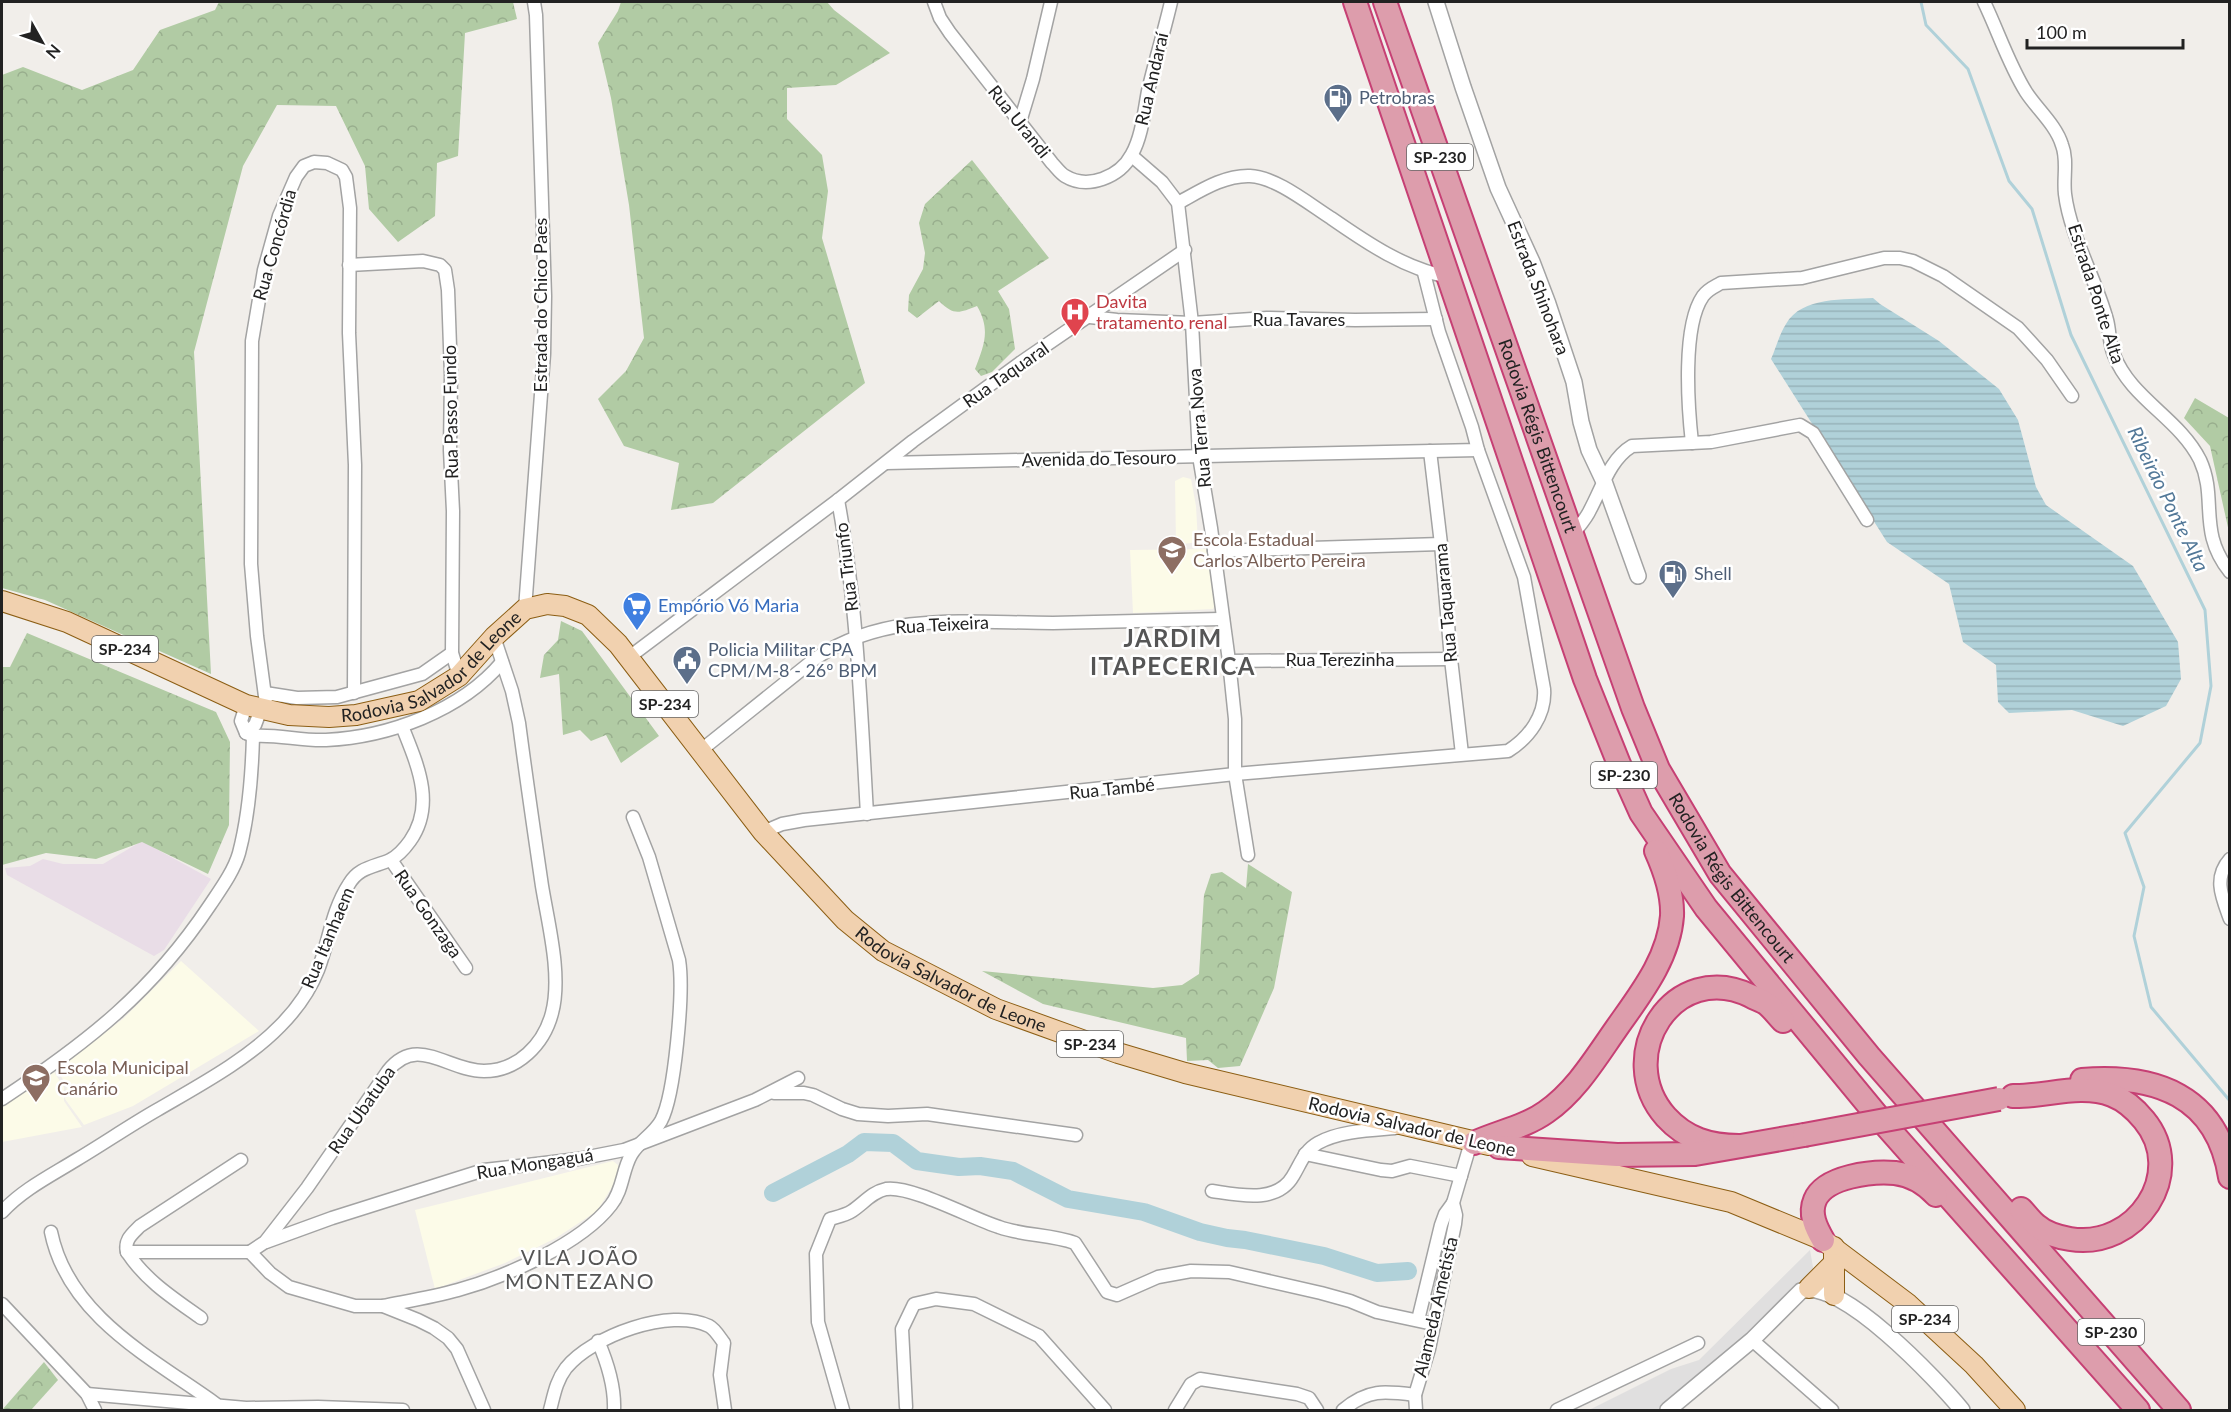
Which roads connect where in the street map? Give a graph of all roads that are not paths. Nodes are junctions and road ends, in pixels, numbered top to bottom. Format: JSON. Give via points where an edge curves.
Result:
{"nodes":[{"id":1,"x":534,"y":2,"type":"edge"},
{"id":2,"x":934,"y":2,"type":"edge"},
{"id":3,"x":1051,"y":2,"type":"edge"},
{"id":4,"x":1171,"y":2,"type":"edge"},
{"id":5,"x":1355,"y":2,"type":"edge"},
{"id":6,"x":1385,"y":2,"type":"edge"},
{"id":7,"x":1436,"y":2,"type":"edge"},
{"id":8,"x":1984,"y":2,"type":"edge"},
{"id":9,"x":1020,"y":122,"type":"junction"},
{"id":10,"x":1132,"y":156,"type":"junction"},
{"id":11,"x":1178,"y":203,"type":"junction"},
{"id":12,"x":1185,"y":250,"type":"junction"},
{"id":13,"x":350,"y":265,"type":"junction"},
{"id":14,"x":1424,"y":273,"type":"junction"},
{"id":15,"x":1449,"y":278,"type":"junction"},
{"id":16,"x":1090,"y":317,"type":"junction"},
{"id":17,"x":1436,"y":319,"type":"junction"},
{"id":18,"x":1192,"y":323,"type":"junction"},
{"id":19,"x":2072,"y":396,"type":"dead end"},
{"id":20,"x":1692,"y":443,"type":"junction"},
{"id":21,"x":1478,"y":450,"type":"junction"},
{"id":22,"x":1430,"y":451,"type":"junction"},
{"id":23,"x":1199,"y":456,"type":"junction"},
{"id":24,"x":886,"y":463,"type":"junction"},
{"id":25,"x":1605,"y":484,"type":"junction"},
{"id":26,"x":838,"y":500,"type":"junction"},
{"id":27,"x":1867,"y":520,"type":"dead end"},
{"id":28,"x":1573,"y":534,"type":"junction"},
{"id":29,"x":1441,"y":544,"type":"junction"},
{"id":30,"x":1214,"y":551,"type":"junction"},
{"id":31,"x":2229,"y":572,"type":"edge"},
{"id":32,"x":1638,"y":576,"type":"dead end"},
{"id":33,"x":2,"y":601,"type":"edge"},
{"id":34,"x":525,"y":609,"type":"junction"},
{"id":35,"x":1223,"y":619,"type":"junction"},
{"id":36,"x":494,"y":637,"type":"junction"},
{"id":37,"x":854,"y":637,"type":"junction"},
{"id":38,"x":452,"y":653,"type":"junction"},
{"id":39,"x":628,"y":658,"type":"junction"},
{"id":40,"x":1451,"y":659,"type":"junction"},
{"id":41,"x":1229,"y":661,"type":"junction"},
{"id":42,"x":502,"y":662,"type":"junction"},
{"id":43,"x":459,"y":676,"type":"junction"},
{"id":44,"x":354,"y":693,"type":"junction"},
{"id":45,"x":260,"y":704,"type":"junction"},
{"id":46,"x":402,"y":726,"type":"junction"},
{"id":47,"x":250,"y":734,"type":"junction"},
{"id":48,"x":700,"y":751,"type":"junction"},
{"id":49,"x":1462,"y":754,"type":"junction"},
{"id":50,"x":1235,"y":774,"type":"junction"},
{"id":51,"x":1641,"y":813,"type":"junction"},
{"id":52,"x":867,"y":814,"type":"junction"},
{"id":53,"x":633,"y":817,"type":"dead end"},
{"id":54,"x":763,"y":832,"type":"junction"},
{"id":55,"x":1248,"y":855,"type":"dead end"},
{"id":56,"x":2229,"y":859,"type":"edge"},
{"id":57,"x":391,"y":860,"type":"junction"},
{"id":58,"x":2229,"y":919,"type":"edge"},
{"id":59,"x":466,"y":968,"type":"dead end"},
{"id":60,"x":798,"y":1078,"type":"dead end"},
{"id":61,"x":1892,"y":1081,"type":"junction"},
{"id":62,"x":770,"y":1093,"type":"junction"},
{"id":63,"x":2006,"y":1098,"type":"junction"},
{"id":64,"x":2,"y":1099,"type":"edge"},
{"id":65,"x":1881,"y":1119,"type":"junction"},
{"id":66,"x":1411,"y":1126,"type":"junction"},
{"id":67,"x":1076,"y":1135,"type":"dead end"},
{"id":68,"x":1473,"y":1142,"type":"junction"},
{"id":69,"x":640,"y":1143,"type":"junction"},
{"id":70,"x":1739,"y":1146,"type":"junction"},
{"id":71,"x":1499,"y":1147,"type":"junction"},
{"id":72,"x":1305,"y":1154,"type":"junction"},
{"id":73,"x":241,"y":1160,"type":"dead end"},
{"id":74,"x":1461,"y":1176,"type":"junction"},
{"id":75,"x":2229,"y":1177,"type":"edge"},
{"id":76,"x":1212,"y":1191,"type":"dead end"},
{"id":77,"x":1453,"y":1203,"type":"junction"},
{"id":78,"x":2,"y":1212,"type":"edge"},
{"id":79,"x":51,"y":1232,"type":"dead end"},
{"id":80,"x":265,"y":1242,"type":"junction"},
{"id":81,"x":1830,"y":1250,"type":"junction"},
{"id":82,"x":127,"y":1252,"type":"junction"},
{"id":83,"x":250,"y":1252,"type":"junction"},
{"id":84,"x":1809,"y":1288,"type":"junction"},
{"id":85,"x":1834,"y":1295,"type":"junction"},
{"id":86,"x":2,"y":1304,"type":"edge"},
{"id":87,"x":382,"y":1306,"type":"junction"},
{"id":88,"x":201,"y":1318,"type":"dead end"},
{"id":89,"x":1418,"y":1320,"type":"junction"},
{"id":90,"x":1432,"y":1324,"type":"junction"},
{"id":91,"x":2071,"y":1334,"type":"junction"},
{"id":92,"x":1752,"y":1340,"type":"junction"},
{"id":93,"x":598,"y":1341,"type":"junction"},
{"id":94,"x":1698,"y":1343,"type":"dead end"},
{"id":95,"x":87,"y":1394,"type":"junction"},
{"id":96,"x":1415,"y":1395,"type":"junction"},
{"id":97,"x":217,"y":1405,"type":"junction"},
{"id":98,"x":906,"y":1407,"type":"dead end"},
{"id":99,"x":1678,"y":1408,"type":"edge"},
{"id":100,"x":95,"y":1410,"type":"edge"},
{"id":101,"x":404,"y":1410,"type":"edge"},
{"id":102,"x":484,"y":1410,"type":"edge"},
{"id":103,"x":550,"y":1410,"type":"edge"},
{"id":104,"x":614,"y":1410,"type":"edge"},
{"id":105,"x":725,"y":1410,"type":"edge"},
{"id":106,"x":843,"y":1410,"type":"edge"},
{"id":107,"x":1105,"y":1410,"type":"edge"},
{"id":108,"x":1175,"y":1410,"type":"edge"},
{"id":109,"x":1317,"y":1410,"type":"edge"},
{"id":110,"x":1343,"y":1410,"type":"edge"},
{"id":111,"x":1416,"y":1410,"type":"edge"},
{"id":112,"x":1557,"y":1410,"type":"edge"},
{"id":113,"x":1832,"y":1410,"type":"edge"},
{"id":114,"x":1962,"y":1410,"type":"edge"},
{"id":115,"x":2015,"y":1410,"type":"edge"},
{"id":116,"x":2138,"y":1410,"type":"edge"},
{"id":117,"x":2179,"y":1410,"type":"edge"}],
"edges":[{"from":1,"to":34,"type":"street","name":"Estrada do Chico Paes","via":[[545,296]]},
{"from":2,"to":9,"type":"street","name":"Rua Urandi","via":[[950,33]]},
{"from":3,"to":9,"type":"street"},
{"from":4,"to":10,"type":"street","name":"Rua Andaraí"},
{"from":5,"to":15,"type":"highway","name":"Rodovia Régis Bittencourt","number":"SP-230"},
{"from":6,"to":28,"type":"highway","name":"Rodovia Régis Bittencourt","number":"SP-230"},
{"from":7,"to":25,"type":"street","name":"Estrada Shinohara","via":[[1498,188],[1548,304],[1574,382],[1589,450]]},
{"from":8,"to":31,"type":"street","name":"Estrada Ponte Alta","via":[[2026,92],[2062,145],[2065,194],[2107,320],[2113,353],[2121,370],[2195,451],[2207,484],[2210,534]]},
{"from":9,"to":10,"type":"street","name":"Rua Urandi","via":[[1064,175],[1077,181],[1107,177],[1119,171]]},
{"from":10,"to":11,"type":"street","via":[[1162,182]]},
{"from":11,"to":12,"type":"street"},
{"from":11,"to":14,"type":"street","via":[[1213,184],[1234,178],[1269,180],[1363,240]]},
{"from":12,"to":16,"type":"street","name":"Rua Taquaral"},
{"from":12,"to":18,"type":"street","name":"Rua Terra Nova"},
{"from":13,"to":38,"type":"street","name":"Rua Passo Fundo","via":[[423,261],[445,270],[453,511]]},
{"from":13,"to":44,"type":"street","name":"Rua Concórdia","via":[[355,465]]},
{"from":13,"to":45,"type":"street","name":"Rua Concórdia","via":[[346,177],[336,166],[314,162],[304,166],[279,216],[262,279],[252,341],[251,564]]},
{"from":14,"to":15,"type":"street"},
{"from":14,"to":17,"type":"street","name":"Rua També"},
{"from":15,"to":51,"type":"highway","name":"Rodovia Régis Bittencourt","number":"SP-230","via":[[1585,680]]},
{"from":16,"to":18,"type":"street","name":"Rua Tavares"},
{"from":16,"to":24,"type":"street","name":"Rua Taquaral","via":[[1020,363]]},
{"from":17,"to":18,"type":"street","name":"Rua Tavares","via":[[1267,318]]},
{"from":17,"to":21,"type":"street","name":"Rua També"},
{"from":18,"to":23,"type":"street","name":"Rua Terra Nova"},
{"from":19,"to":20,"type":"street","via":[[2032,341],[1997,312],[1924,265],[1884,258],[1802,278],[1721,283],[1710,288],[1698,306],[1691,331]]},
{"from":20,"to":25,"type":"street","via":[[1632,446],[1615,461]]},
{"from":20,"to":27,"type":"street","via":[[1800,425],[1813,433]]},
{"from":21,"to":22,"type":"street","name":"Avenida do Tesouro"},
{"from":21,"to":49,"type":"street","name":"Rua També","via":[[1524,577],[1545,697],[1530,734],[1508,751]]},
{"from":22,"to":23,"type":"street","name":"Avenida do Tesouro"},
{"from":22,"to":29,"type":"street","name":"Rua Taquarama"},
{"from":23,"to":24,"type":"street","name":"Avenida do Tesouro"},
{"from":23,"to":30,"type":"street","name":"Rua Terra Nova"},
{"from":24,"to":26,"type":"street","name":"Rua Taquaral"},
{"from":25,"to":28,"type":"street"},
{"from":25,"to":32,"type":"street","name":"Estrada Shinohara"},
{"from":26,"to":37,"type":"street","name":"Rua Triunfo","via":[[846,542]]},
{"from":26,"to":39,"type":"street","name":"Rua Taquaral"},
{"from":28,"to":61,"type":"highway","name":"Rodovia Régis Bittencourt","number":"SP-230","via":[[1633,708],[1658,769],[1681,811],[1720,874]]},
{"from":29,"to":30,"type":"street"},
{"from":29,"to":40,"type":"street","name":"Rua Taquarama"},
{"from":30,"to":35,"type":"street","name":"Rua Terra Nova"},
{"from":33,"to":45,"type":"main road","name":"Rodovia Salvador de Leone","number":"SP-234","via":[[67,622]]},
{"from":34,"to":36,"type":"main road","name":"Rodovia Salvador de Leone","number":"SP-234"},
{"from":34,"to":39,"type":"main road","name":"Rodovia Salvador de Leone","number":"SP-234","via":[[547,603],[588,615]]},
{"from":35,"to":37,"type":"street","name":"Rua Teixeira","via":[[927,623],[892,626]]},
{"from":35,"to":41,"type":"street","name":"Rua Terra Nova"},
{"from":36,"to":42,"type":"street","name":"Rua Ubatuba"},
{"from":36,"to":43,"type":"main road","name":"Rodovia Salvador de Leone","number":"SP-234"},
{"from":37,"to":48,"type":"street","name":"Rua Teixeira","via":[[816,658]]},
{"from":37,"to":52,"type":"street","name":"Rua Triunfo"},
{"from":38,"to":43,"type":"street","name":"Rua Passo Fundo"},
{"from":38,"to":44,"type":"street","via":[[422,674]]},
{"from":39,"to":48,"type":"main road","name":"Rodovia Salvador de Leone","number":"SP-234"},
{"from":40,"to":41,"type":"street","name":"Rua Terezinha"},
{"from":40,"to":49,"type":"street","name":"Rua Taquarama"},
{"from":41,"to":50,"type":"street","name":"Rua Terra Nova"},
{"from":42,"to":46,"type":"street","via":[[490,677],[465,694]]},
{"from":42,"to":80,"type":"street","name":"Rua Ubatuba","via":[[519,723],[553,957],[555,994],[547,1026],[524,1057],[496,1070],[468,1069],[419,1054],[400,1058]]},
{"from":43,"to":45,"type":"main road","name":"Rodovia Salvador de Leone","number":"SP-234","via":[[419,701],[356,715],[309,717]]},
{"from":44,"to":45,"type":"street"},
{"from":45,"to":47,"type":"street","via":[[241,721]]},
{"from":46,"to":47,"type":"street","via":[[344,739]]},
{"from":46,"to":57,"type":"street","name":"Rua Itanhaem","via":[[424,805],[416,832],[405,849]]},
{"from":47,"to":64,"type":"street","via":[[252,789],[239,855],[198,923],[155,976],[107,1023]]},
{"from":48,"to":54,"type":"main road","name":"Rodovia Salvador de Leone","number":"SP-234"},
{"from":49,"to":50,"type":"street","name":"Rua També"},
{"from":50,"to":52,"type":"street","name":"Rua També"},
{"from":50,"to":55,"type":"street","name":"Rua Terra Nova"},
{"from":51,"to":65,"type":"highway","name":"Rodovia Régis Bittencourt","number":"SP-230","via":[[1727,936]]},
{"from":51,"to":68,"type":"highway","via":[[1671,899],[1672,917],[1655,968],[1602,1049],[1555,1106],[1534,1120]]},
{"from":52,"to":54,"type":"street","name":"Rua També","via":[[782,824]]},
{"from":53,"to":69,"type":"street","via":[[649,857],[681,972],[666,1111],[656,1130]]},
{"from":54,"to":66,"type":"main road","name":"Rodovia Salvador de Leone","number":"SP-234","via":[[857,932],[883,951],[996,1009],[1185,1073]]},
{"from":56,"to":58,"type":"street","via":[[2219,880]]},
{"from":57,"to":59,"type":"street","name":"Rua Gonzaga"},
{"from":57,"to":78,"type":"street","name":"Rua Itanhaem","via":[[363,869],[349,883],[318,970],[300,1003],[280,1027],[201,1084],[46,1178]]},
{"from":60,"to":62,"type":"street","name":"Rua Mongaguá"},
{"from":61,"to":63,"type":"highway","via":[[1924,1101],[2037,1226],[2062,1238],[2088,1241],[2115,1234],[2139,1217],[2152,1196],[2160,1157],[2147,1123],[2134,1109],[2111,1094],[2092,1090]]},
{"from":61,"to":117,"type":"highway","name":"Rodovia Régis Bittencourt","number":"SP-230"},
{"from":62,"to":67,"type":"street","name":"Rua Mongaguá","via":[[813,1095],[842,1109],[872,1116],[934,1115]]},
{"from":62,"to":69,"type":"street","name":"Rua Mongaguá"},
{"from":63,"to":70,"type":"highway","bridge":true},
{"from":63,"to":75,"type":"highway","via":[[2049,1083],[2108,1078],[2168,1090],[2205,1118],[2223,1148]]},
{"from":65,"to":70,"type":"highway","via":[[1767,1004],[1734,988],[1694,990],[1672,1005],[1654,1029],[1645,1054],[1649,1090],[1662,1112],[1683,1134],[1700,1141]]},
{"from":65,"to":91,"type":"highway","name":"Rodovia Régis Bittencourt","number":"SP-230"},
{"from":66,"to":68,"type":"main road","name":"Rodovia Salvador de Leone","number":"SP-234"},
{"from":66,"to":72,"type":"street","via":[[1333,1137]]},
{"from":68,"to":71,"type":"main road","name":"Rodovia Salvador de Leone","number":"SP-234"},
{"from":68,"to":74,"type":"street","name":"Alameda Ametista"},
{"from":69,"to":80,"type":"street","name":"Rua Mongaguá","via":[[589,1157],[484,1170]]},
{"from":69,"to":87,"type":"street","via":[[631,1155],[612,1203],[574,1238],[484,1281],[444,1294]]},
{"from":70,"to":71,"type":"highway","via":[[1695,1154],[1659,1155]]},
{"from":71,"to":81,"type":"main road","name":"Rodovia Salvador de Leone","number":"SP-234","via":[[1731,1202]]},
{"from":72,"to":74,"type":"street","via":[[1381,1170],[1410,1166]]},
{"from":72,"to":76,"type":"street","via":[[1292,1179],[1269,1194]]},
{"from":73,"to":82,"type":"street","via":[[140,1226],[127,1240]]},
{"from":74,"to":77,"type":"street","name":"Alameda Ametista"},
{"from":77,"to":89,"type":"street","name":"Alameda Ametista","via":[[1441,1225]]},
{"from":77,"to":90,"type":"street","name":"Alameda Ametista","via":[[1454,1231]]},
{"from":79,"to":97,"type":"street","via":[[75,1290],[95,1314]]},
{"from":80,"to":83,"type":"street","name":"Rua Ubatuba"},
{"from":81,"to":84,"type":"main road"},
{"from":81,"to":85,"type":"main road"},
{"from":81,"to":91,"type":"highway","via":[[1814,1221],[1814,1202],[1820,1192],[1848,1178],[1880,1173],[1910,1177],[1932,1190],[2038,1307]]},
{"from":81,"to":115,"type":"main road","name":"Rodovia Salvador de Leone","number":"SP-234","via":[[1908,1304],[1974,1365]]},
{"from":82,"to":83,"type":"street"},
{"from":82,"to":88,"type":"street","via":[[152,1282]]},
{"from":83,"to":87,"type":"street","via":[[289,1287],[355,1306]]},
{"from":84,"to":85,"type":"street"},
{"from":84,"to":92,"type":"street","via":[[1793,1298]]},
{"from":85,"to":114,"type":"street","via":[[1884,1332]]},
{"from":86,"to":95,"type":"street"},
{"from":87,"to":102,"type":"street","via":[[418,1320],[448,1338],[461,1357]]},
{"from":89,"to":90,"type":"street"},
{"from":89,"to":106,"type":"street","via":[[1229,1272],[1169,1275],[1113,1295],[1107,1292],[1075,1243],[1006,1230],[938,1201],[887,1189],[869,1196],[851,1212],[830,1219],[816,1254],[818,1322]]},
{"from":90,"to":96,"type":"street","name":"Alameda Ametista"},
{"from":91,"to":116,"type":"highway","name":"Rodovia Régis Bittencourt","number":"SP-230"},
{"from":92,"to":99,"type":"street"},
{"from":92,"to":113,"type":"street"},
{"from":93,"to":103,"type":"street","via":[[581,1353],[557,1380]]},
{"from":93,"to":104,"type":"street","via":[[612,1379]]},
{"from":93,"to":105,"type":"street","via":[[640,1326],[685,1320],[710,1326],[724,1343],[720,1375]]},
{"from":94,"to":112,"type":"street"},
{"from":95,"to":97,"type":"street"},
{"from":95,"to":100,"type":"street"},
{"from":96,"to":110,"type":"street","via":[[1366,1394]]},
{"from":96,"to":111,"type":"street","name":"Alameda Ametista"},
{"from":97,"to":101,"type":"street"},
{"from":98,"to":107,"type":"street","via":[[902,1329],[914,1304],[936,1299],[974,1304],[1039,1336]]},
{"from":108,"to":109,"type":"street","via":[[1191,1384],[1200,1379],[1297,1394],[1309,1398]]}]}
